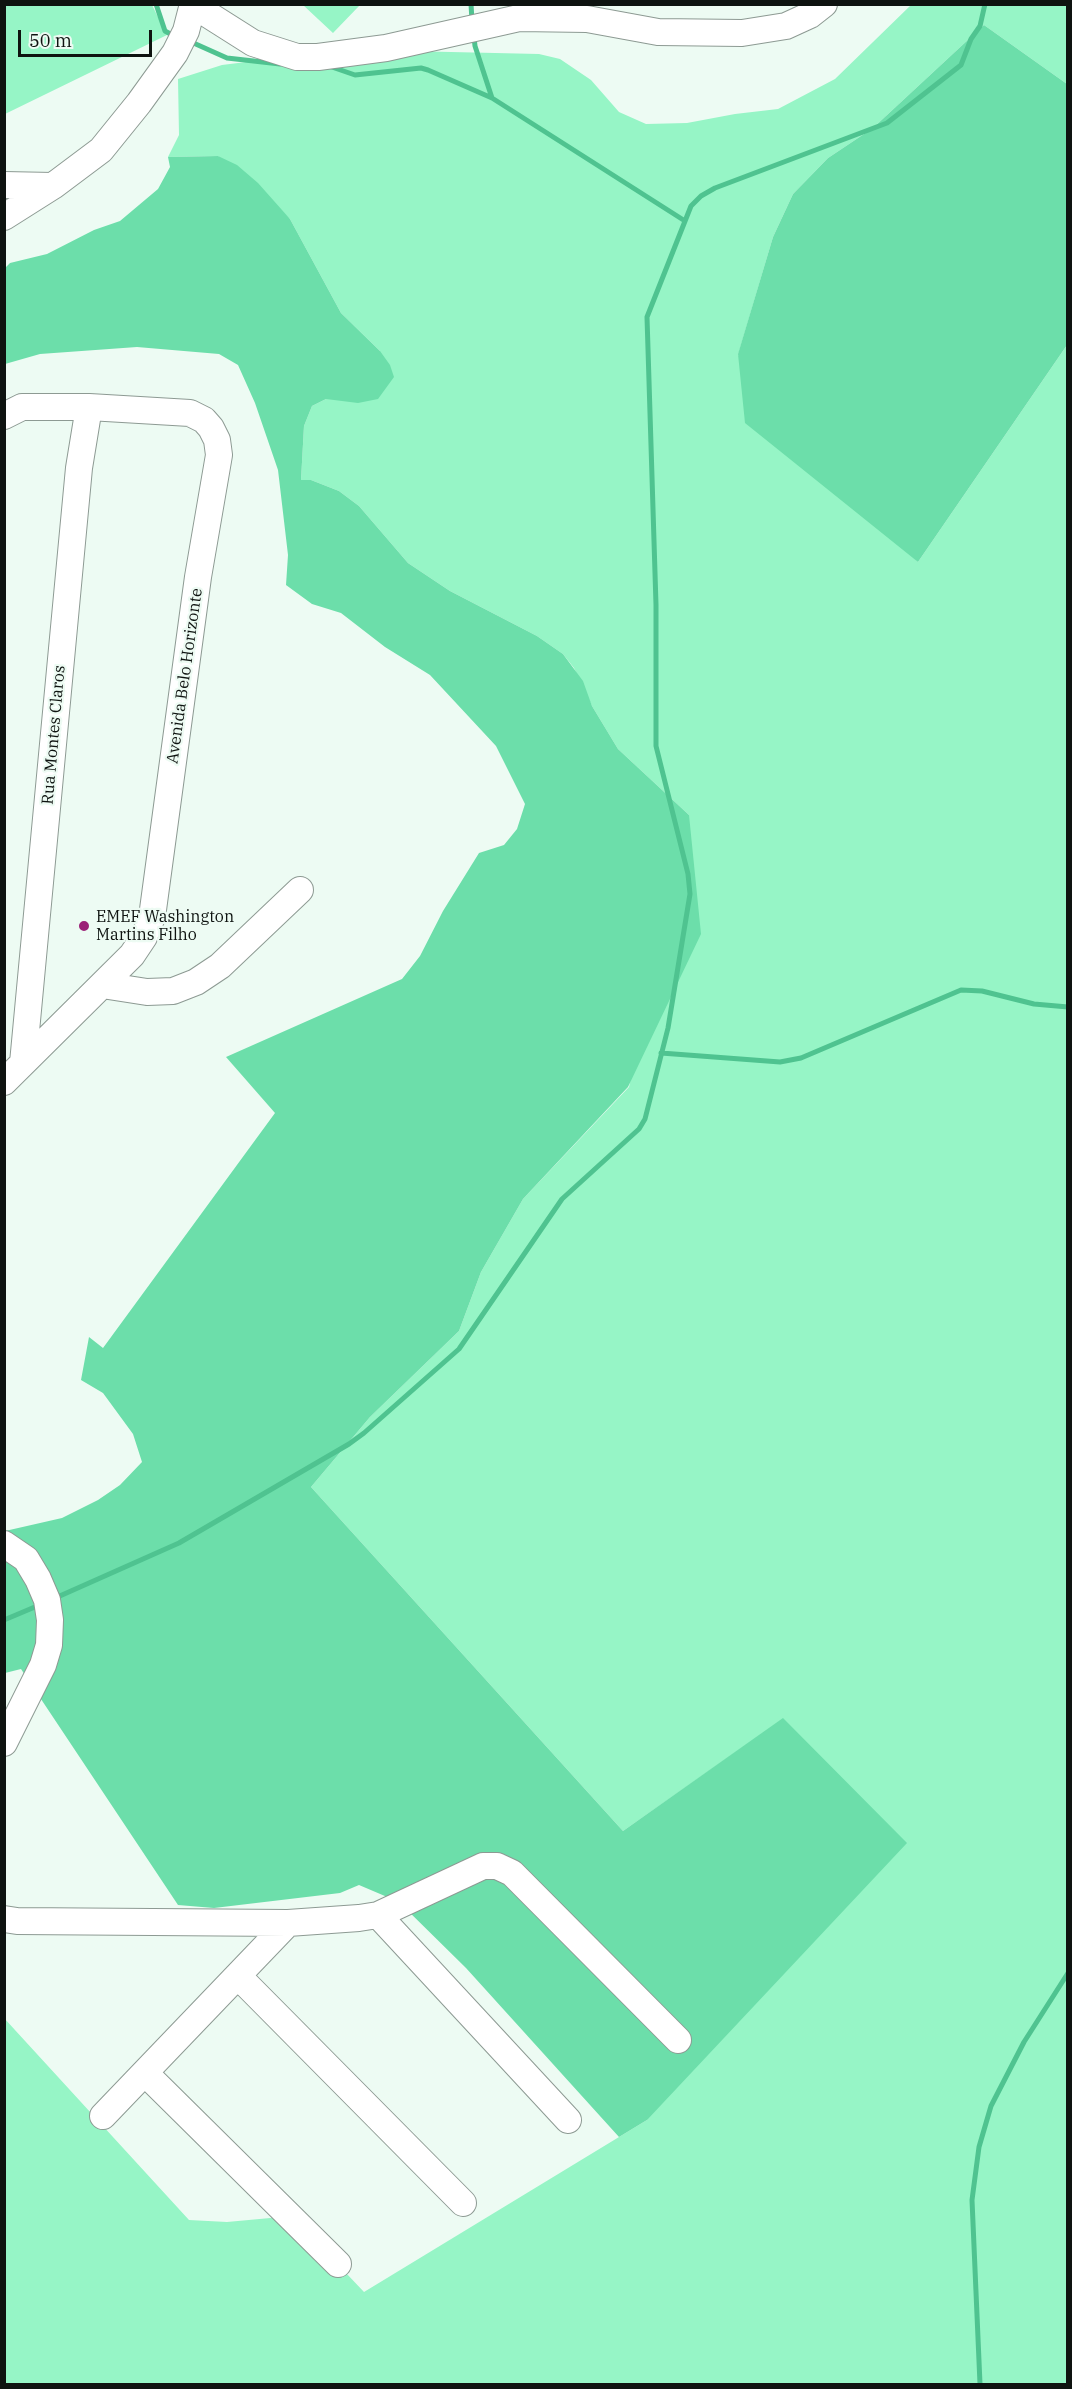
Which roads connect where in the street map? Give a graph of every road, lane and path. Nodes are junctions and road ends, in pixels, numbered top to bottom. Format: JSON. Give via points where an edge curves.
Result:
{"nodes":[{"id":1,"x":824,"y":4,"type":"edge"},
{"id":2,"x":193,"y":5,"type":"edge"},
{"id":3,"x":4,"y":185,"type":"edge"},
{"id":4,"x":53,"y":186,"type":"junction"},
{"id":5,"x":4,"y":217,"type":"edge"},
{"id":6,"x":89,"y":407,"type":"junction"},
{"id":7,"x":4,"y":416,"type":"edge"},
{"id":8,"x":300,"y":890,"type":"dead end"},
{"id":9,"x":102,"y":985,"type":"junction"},
{"id":10,"x":23,"y":1063,"type":"junction"},
{"id":11,"x":4,"y":1082,"type":"edge"},
{"id":12,"x":4,"y":1544,"type":"edge"},
{"id":13,"x":4,"y":1743,"type":"edge"},
{"id":14,"x":378,"y":1915,"type":"junction"},
{"id":15,"x":4,"y":1919,"type":"edge"},
{"id":16,"x":288,"y":1923,"type":"junction"},
{"id":17,"x":238,"y":1976,"type":"junction"},
{"id":18,"x":678,"y":2040,"type":"dead end"},
{"id":19,"x":145,"y":2073,"type":"junction"},
{"id":20,"x":103,"y":2116,"type":"dead end"},
{"id":21,"x":568,"y":2120,"type":"dead end"},
{"id":22,"x":463,"y":2203,"type":"dead end"},
{"id":23,"x":338,"y":2264,"type":"dead end"}],
"edges":[{"from":1,"to":2,"type":"street","via":[[786,26],[742,33],[658,32],[587,19],[519,18],[386,48],[318,57],[297,57],[253,43]]},
{"from":2,"to":4,"type":"street","via":[[175,53],[139,104],[101,150]]},
{"from":3,"to":4,"type":"street"},
{"from":4,"to":5,"type":"street"},
{"from":6,"to":7,"type":"street","name":"Avenida Belo Horizonte","via":[[22,407]]},
{"from":6,"to":9,"type":"street","name":"Avenida Belo Horizonte","via":[[190,413],[212,428],[219,455],[198,577],[152,917],[132,955]]},
{"from":6,"to":10,"type":"street","name":"Rua Montes Claros","via":[[79,468]]},
{"from":8,"to":9,"type":"street","via":[[220,966],[196,982],[173,991],[147,992]]},
{"from":9,"to":10,"type":"street","name":"Avenida Belo Horizonte"},
{"from":10,"to":11,"type":"street","name":"Avenida Belo Horizonte"},
{"from":12,"to":13,"type":"street","via":[[26,1559],[39,1579],[50,1620],[49,1646],[43,1665]]},
{"from":14,"to":16,"type":"street"},
{"from":14,"to":18,"type":"street","via":[[483,1866],[497,1866],[512,1873]]},
{"from":14,"to":21,"type":"street"},
{"from":15,"to":16,"type":"street"},
{"from":16,"to":17,"type":"street"},
{"from":17,"to":19,"type":"street"},
{"from":17,"to":22,"type":"street"},
{"from":19,"to":20,"type":"street"},
{"from":19,"to":23,"type":"street"}]}
